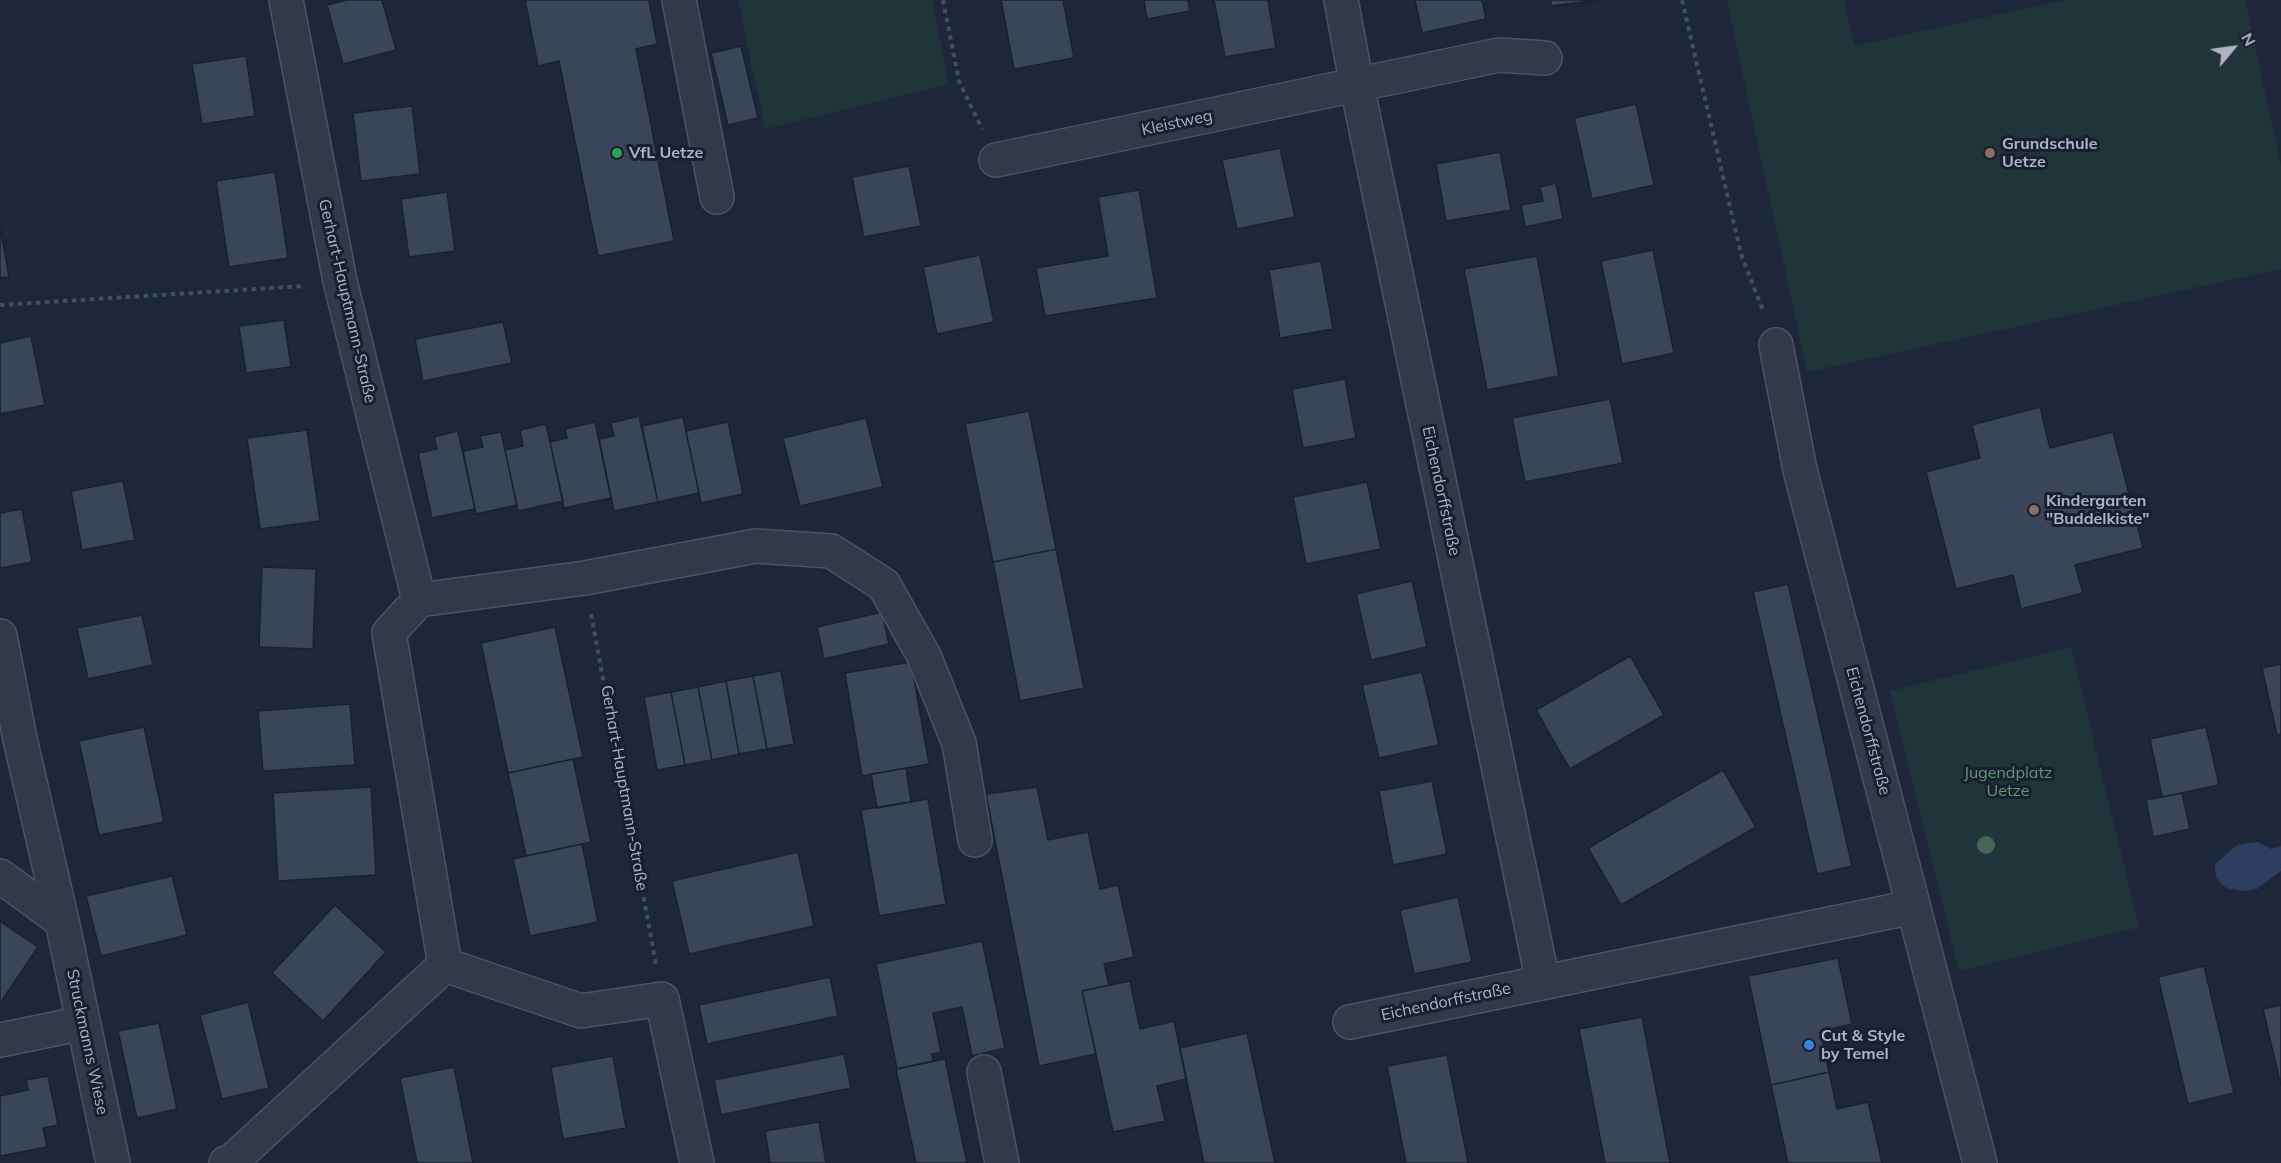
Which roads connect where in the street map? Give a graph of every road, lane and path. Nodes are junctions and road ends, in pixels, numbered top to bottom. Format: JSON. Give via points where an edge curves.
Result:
{"nodes":[{"id":1,"x":286,"y":0,"type":"edge"},
{"id":2,"x":679,"y":0,"type":"edge"},
{"id":3,"x":943,"y":0,"type":"edge"},
{"id":4,"x":1341,"y":0,"type":"edge"},
{"id":5,"x":1683,"y":0,"type":"edge"},
{"id":6,"x":1545,"y":58,"type":"dead end"},
{"id":7,"x":1357,"y":86,"type":"junction"},
{"id":8,"x":996,"y":160,"type":"joint"},
{"id":9,"x":717,"y":197,"type":"dead end"},
{"id":10,"x":340,"y":281,"type":"junction"},
{"id":11,"x":0,"y":305,"type":"edge"},
{"id":12,"x":1776,"y":345,"type":"joint"},
{"id":13,"x":585,"y":578,"type":"junction"},
{"id":14,"x":419,"y":600,"type":"junction"},
{"id":15,"x":0,"y":636,"type":"edge"},
{"id":16,"x":10,"y":747,"type":"edge"},
{"id":17,"x":975,"y":840,"type":"dead end"},
{"id":18,"x":0,"y":876,"type":"edge"},
{"id":19,"x":1913,"y":907,"type":"junction"},
{"id":20,"x":62,"y":921,"type":"junction"},
{"id":21,"x":445,"y":964,"type":"junction"},
{"id":22,"x":1543,"y":982,"type":"junction"},
{"id":23,"x":662,"y":999,"type":"junction"},
{"id":24,"x":1350,"y":1022,"type":"dead end"},
{"id":25,"x":83,"y":1023,"type":"junction"},
{"id":26,"x":0,"y":1040,"type":"edge"},
{"id":27,"x":984,"y":1072,"type":"dead end"},
{"id":28,"x":113,"y":1163,"type":"edge"},
{"id":29,"x":226,"y":1163,"type":"edge"},
{"id":30,"x":697,"y":1163,"type":"edge"},
{"id":31,"x":1002,"y":1163,"type":"edge"},
{"id":32,"x":1980,"y":1163,"type":"edge"}],
"edges":[{"from":1,"to":10,"type":"street","name":"Gerhart-Hauptmann-Straße"},
{"from":2,"to":9,"type":"street"},
{"from":3,"to":8,"type":"path","via":[[959,81]]},
{"from":4,"to":7,"type":"street","name":"Eichendorffstraße"},
{"from":5,"to":12,"type":"path","via":[[1741,254]]},
{"from":6,"to":7,"type":"street","name":"Kleistweg","via":[[1499,55]]},
{"from":7,"to":8,"type":"street","name":"Kleistweg"},
{"from":7,"to":22,"type":"street","name":"Eichendorffstraße"},
{"from":10,"to":11,"type":"path","via":[[291,288]]},
{"from":10,"to":14,"type":"street","name":"Gerhart-Hauptmann-Straße"},
{"from":12,"to":19,"type":"street","name":"Eichendorffstraße","via":[[1800,470]]},
{"from":13,"to":14,"type":"street"},
{"from":13,"to":17,"type":"street","via":[[756,546],[831,550],[885,585],[924,656],[959,743]]},
{"from":13,"to":23,"type":"path","name":"Gerhart-Hauptmann-Straße"},
{"from":14,"to":21,"type":"street","via":[[389,633]]},
{"from":15,"to":16,"type":"street","name":"Struckmanns Wiese"},
{"from":16,"to":20,"type":"street","name":"Struckmanns Wiese"},
{"from":18,"to":20,"type":"street"},
{"from":19,"to":22,"type":"street","name":"Eichendorffstraße"},
{"from":19,"to":32,"type":"street","name":"Eichendorffstraße"},
{"from":20,"to":25,"type":"street","name":"Struckmanns Wiese"},
{"from":21,"to":23,"type":"street","via":[[581,1011]]},
{"from":21,"to":29,"type":"street"},
{"from":22,"to":24,"type":"street","name":"Eichendorffstraße"},
{"from":23,"to":30,"type":"street"},
{"from":25,"to":26,"type":"street"},
{"from":25,"to":28,"type":"street","name":"Struckmanns Wiese"},
{"from":27,"to":31,"type":"street"}]}
